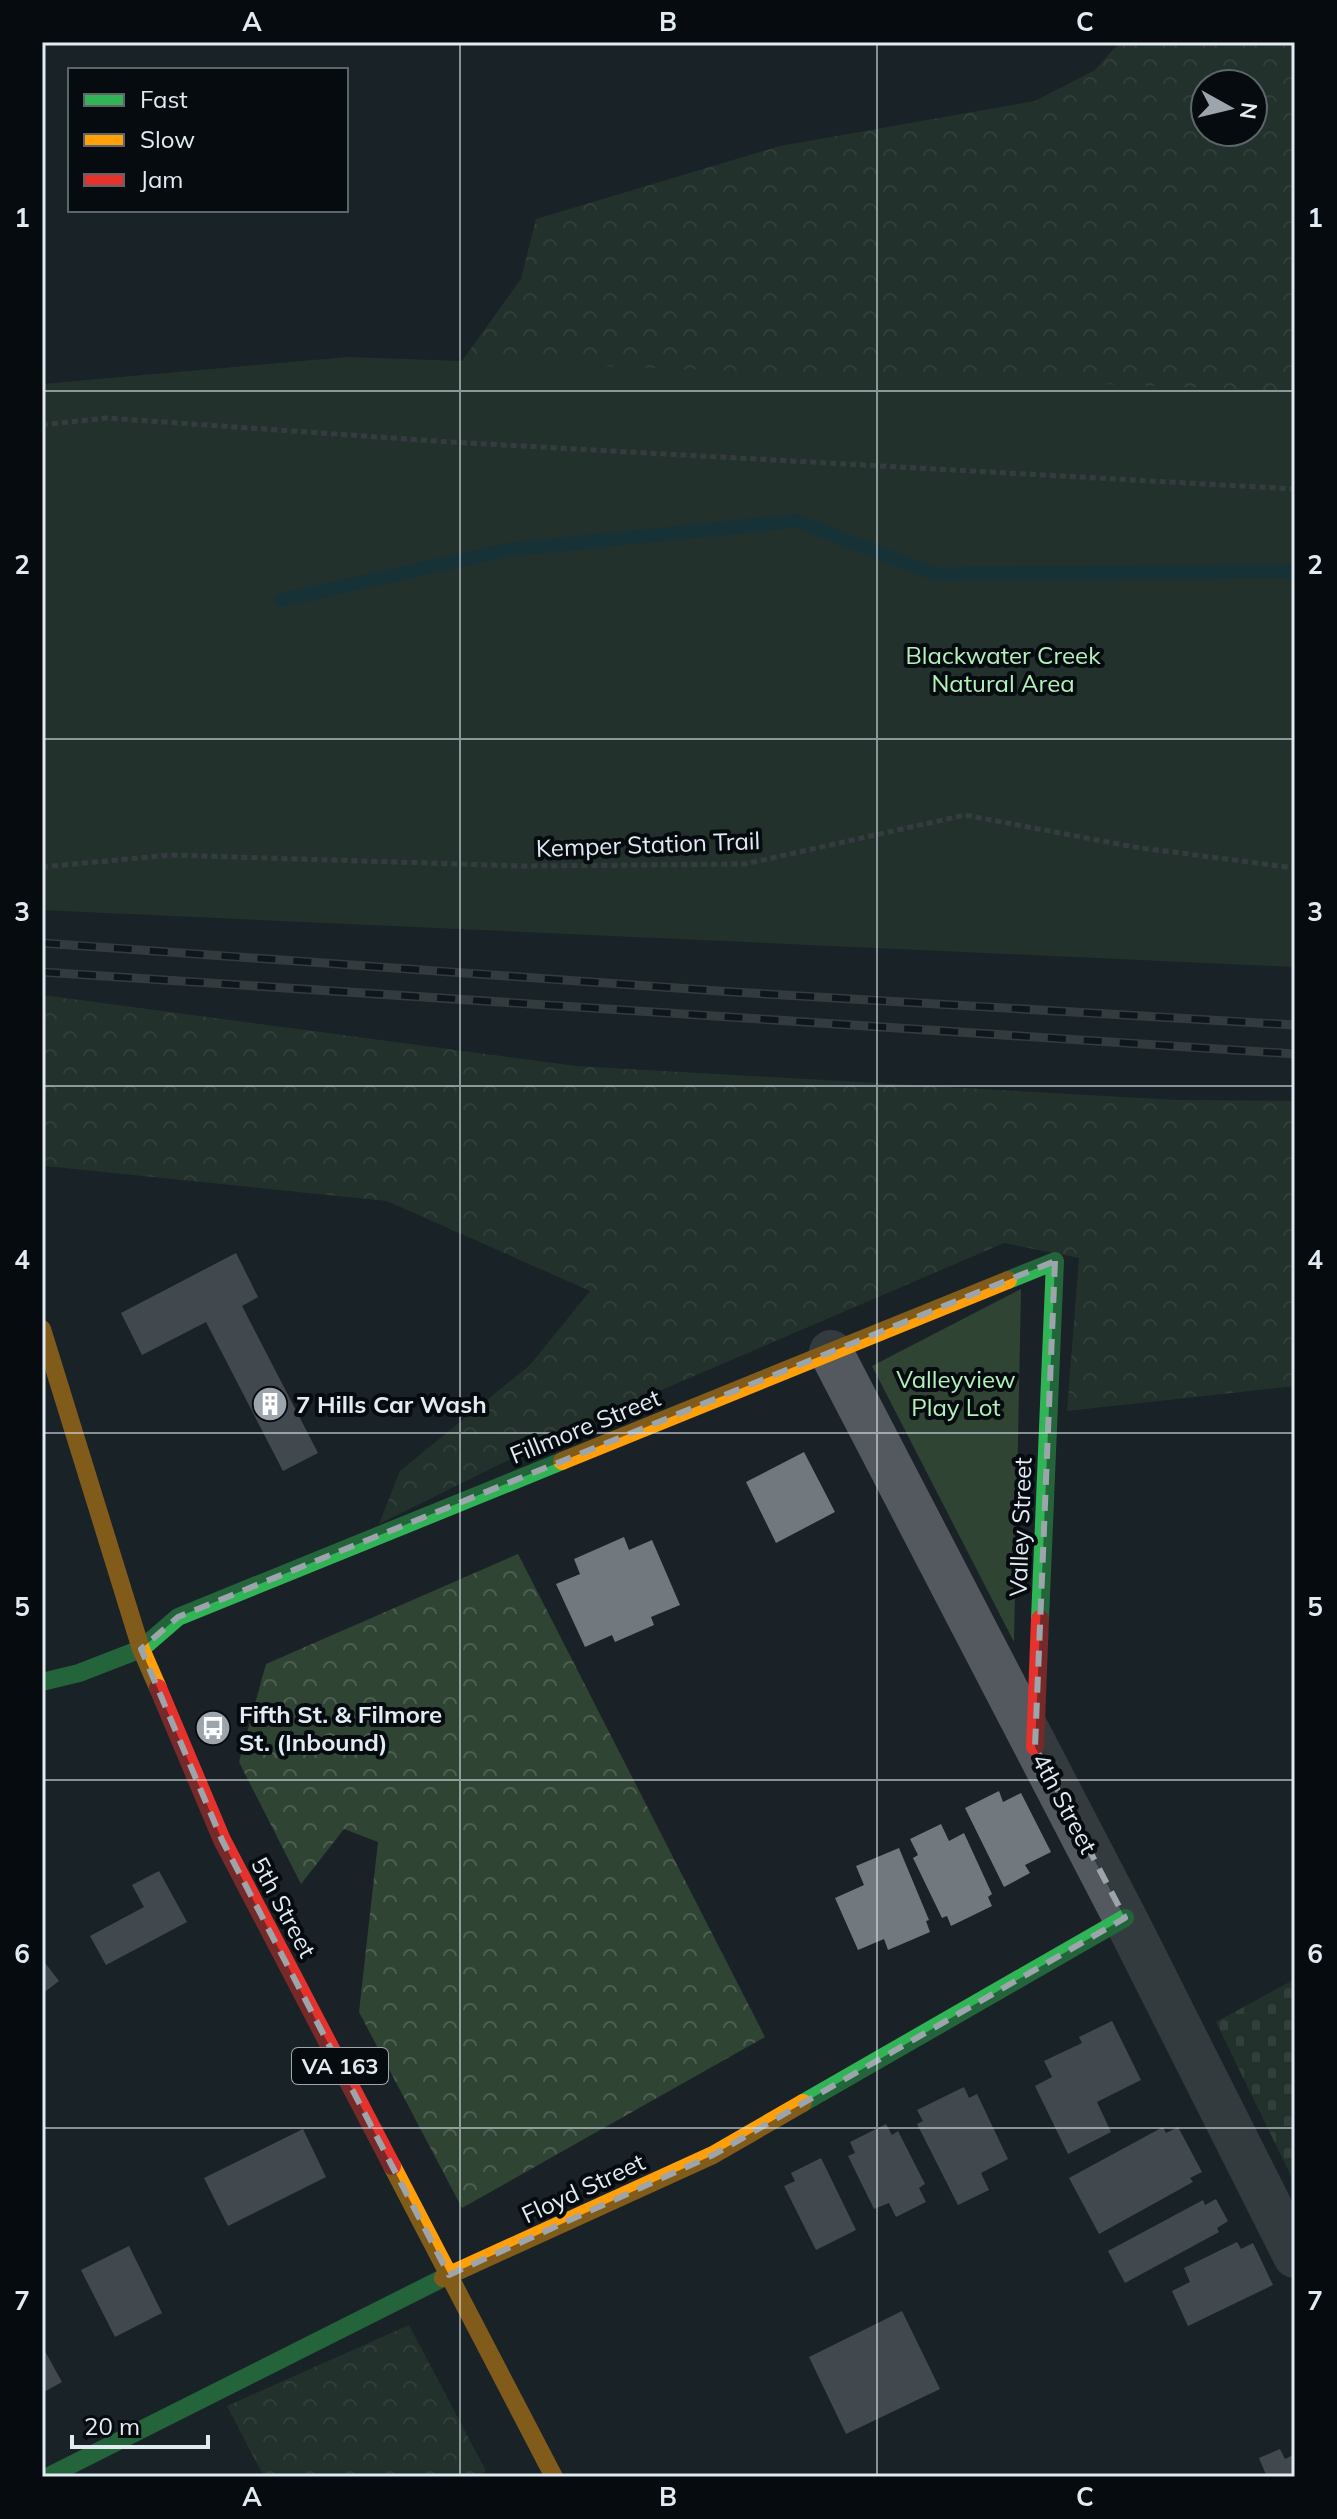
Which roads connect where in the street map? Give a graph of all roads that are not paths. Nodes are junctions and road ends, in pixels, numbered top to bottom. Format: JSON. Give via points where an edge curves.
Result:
{"nodes":[{"id":1,"x":1055,"y":1261,"type":"joint"},
{"id":2,"x":42,"y":1329,"type":"edge"},
{"id":3,"x":831,"y":1352,"type":"junction"},
{"id":4,"x":141,"y":1649,"type":"junction"},
{"id":5,"x":42,"y":1682,"type":"edge"},
{"id":6,"x":1035,"y":1747,"type":"junction"},
{"id":7,"x":1125,"y":1918,"type":"junction"},
{"id":8,"x":1295,"y":2256,"type":"edge"},
{"id":9,"x":449,"y":2275,"type":"junction"},
{"id":10,"x":47,"y":2477,"type":"edge"},
{"id":11,"x":554,"y":2477,"type":"edge"}],
"edges":[{"from":1,"to":3,"type":"street","name":"Fillmore Street"},
{"from":1,"to":6,"type":"street","name":"Valley Street"},
{"from":2,"to":4,"type":"street","name":"5th Street","number":"VA 163"},
{"from":3,"to":4,"type":"street","name":"Fillmore Street","via":[[178,1617]]},
{"from":3,"to":6,"type":"street","name":"4th Street"},
{"from":4,"to":5,"type":"street","name":"Fillmore Street"},
{"from":4,"to":9,"type":"street","name":"5th Street","number":"VA 163","via":[[222,1840]]},
{"from":6,"to":7,"type":"street","name":"4th Street"},
{"from":7,"to":8,"type":"street","name":"4th Street"},
{"from":7,"to":9,"type":"street","name":"Floyd Street","via":[[713,2155]]},
{"from":9,"to":10,"type":"street","name":"Floyd Street"},
{"from":9,"to":11,"type":"street","name":"5th Street","number":"VA 163"}]}
